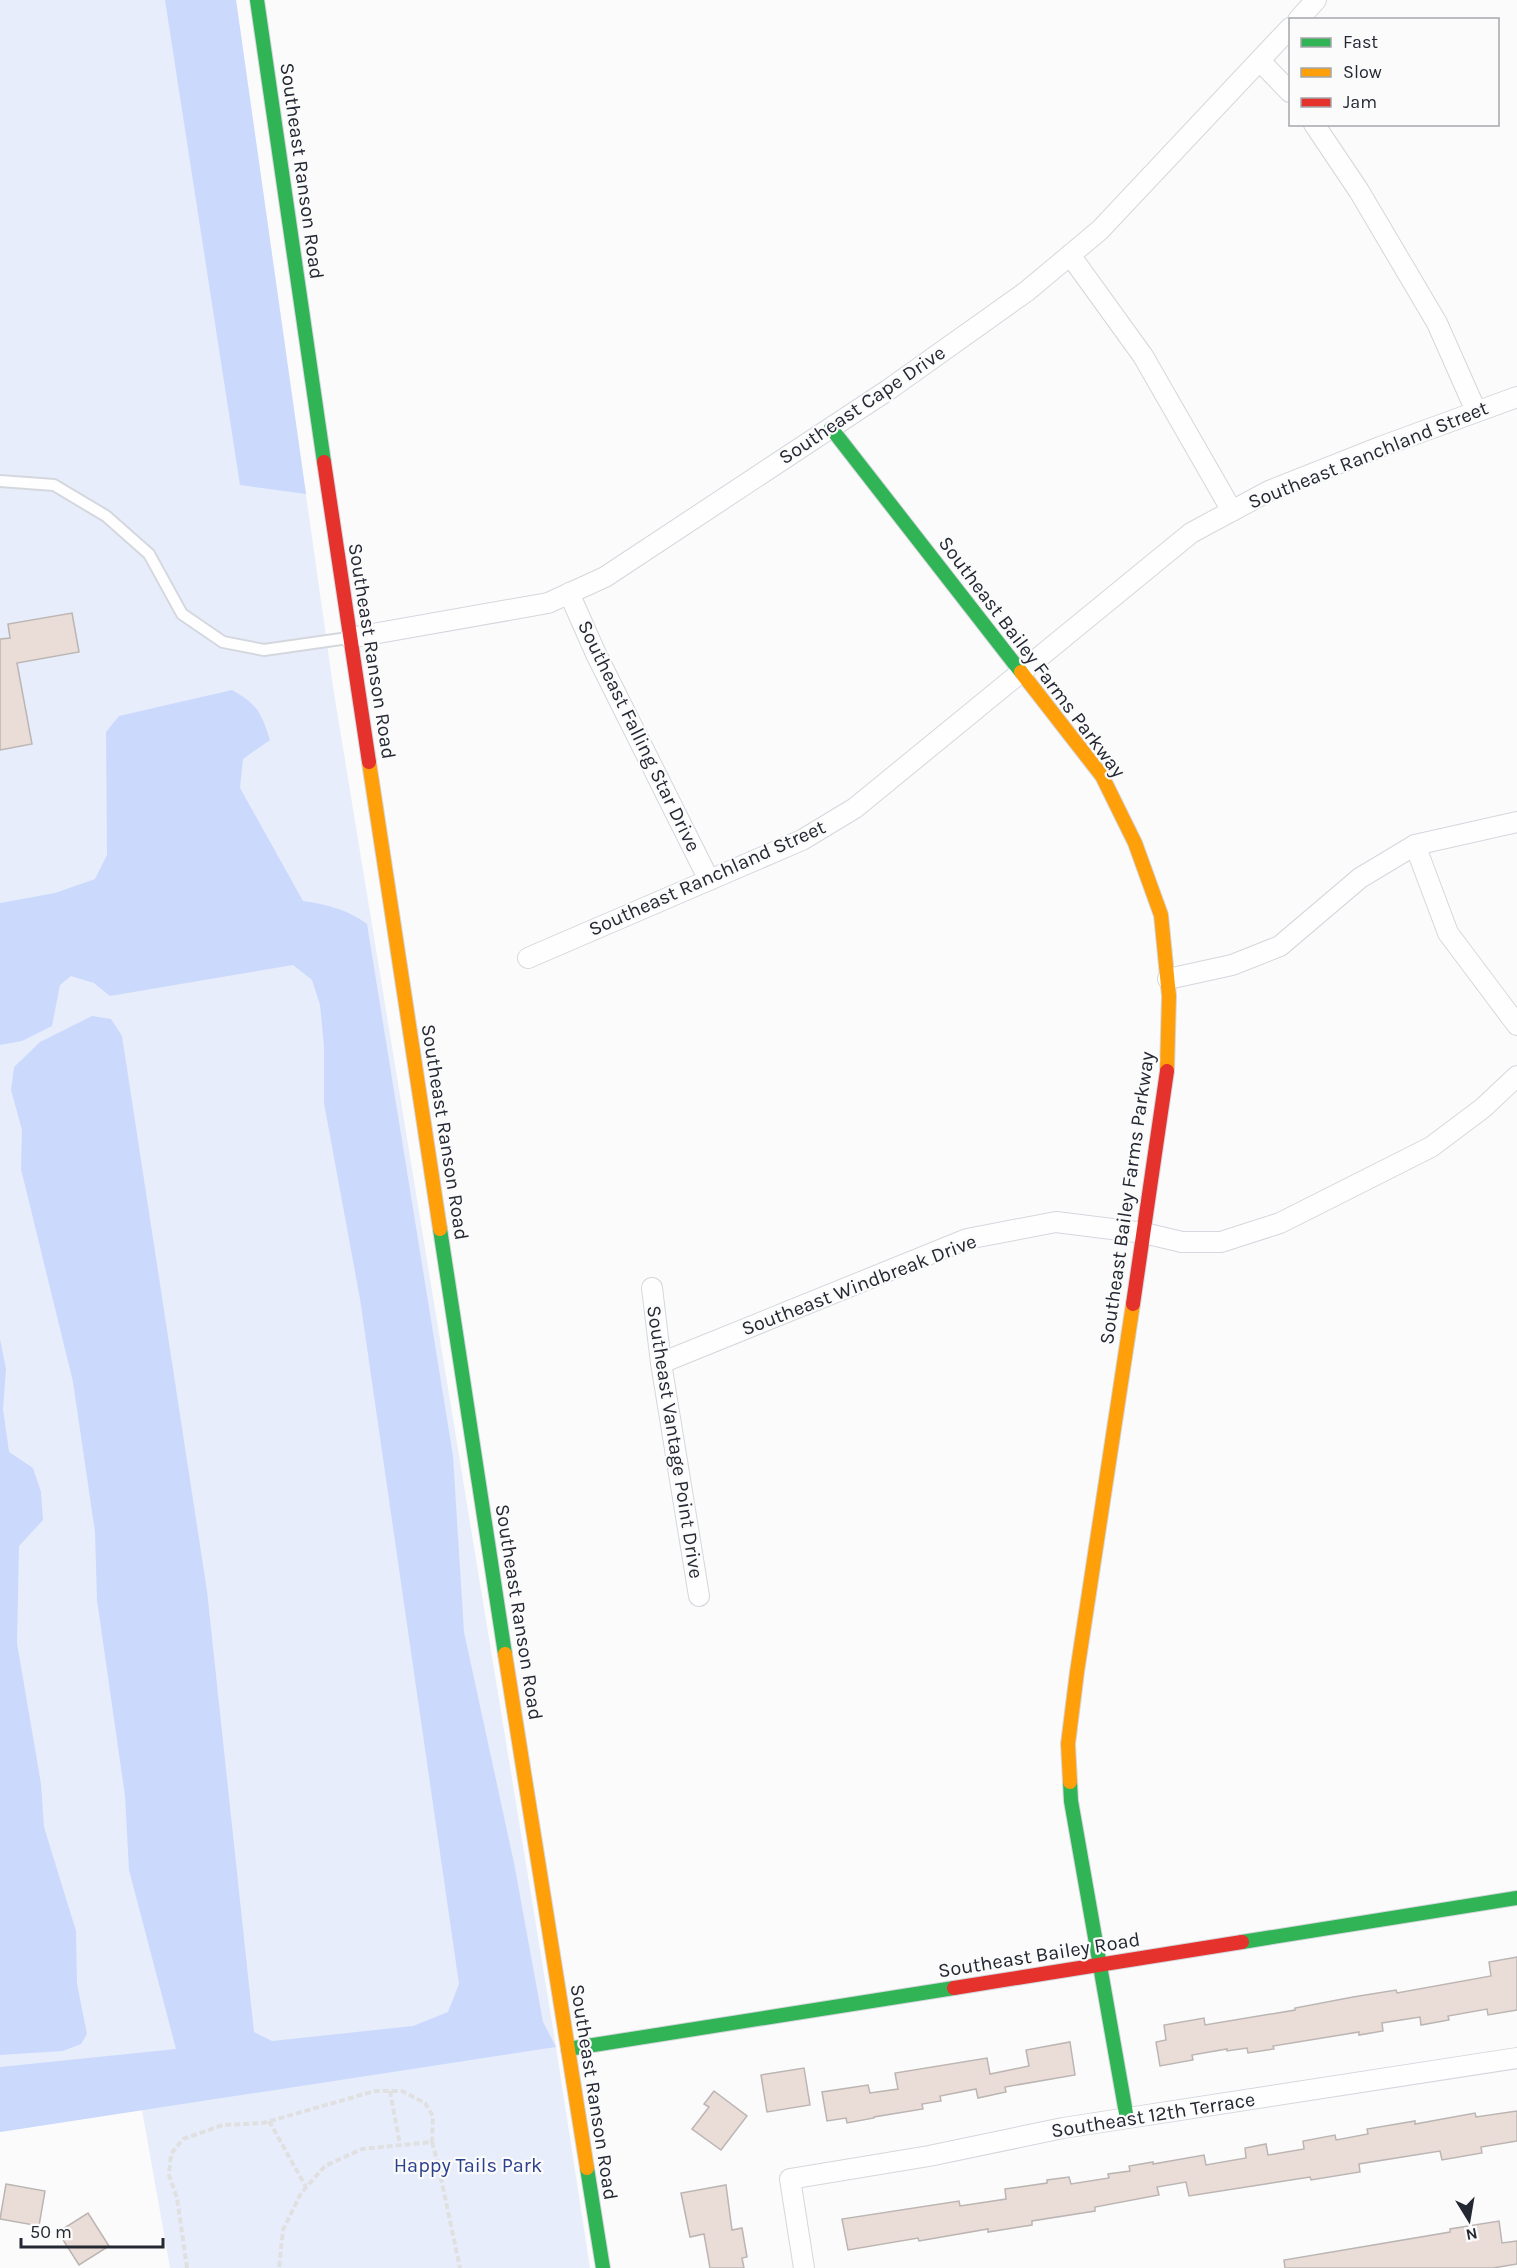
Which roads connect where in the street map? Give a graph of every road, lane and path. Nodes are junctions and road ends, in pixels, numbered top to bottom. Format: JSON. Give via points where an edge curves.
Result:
{"nodes":[{"id":1,"x":257,"y":0,"type":"edge"},
{"id":2,"x":1316,"y":0,"type":"edge"},
{"id":3,"x":1301,"y":18,"type":"edge"},
{"id":4,"x":1289,"y":29,"type":"edge"},
{"id":5,"x":1260,"y":61,"type":"junction"},
{"id":6,"x":1289,"y":91,"type":"edge"},
{"id":7,"x":1315,"y":126,"type":"edge"},
{"id":8,"x":1070,"y":255,"type":"junction"},
{"id":9,"x":1517,"y":397,"type":"edge"},
{"id":10,"x":1476,"y":411,"type":"junction"},
{"id":11,"x":831,"y":428,"type":"junction"},
{"id":12,"x":0,"y":481,"type":"edge"},
{"id":13,"x":1232,"y":511,"type":"junction"},
{"id":14,"x":570,"y":592,"type":"junction"},
{"id":15,"x":350,"y":638,"type":"junction"},
{"id":16,"x":1022,"y":673,"type":"junction"},
{"id":17,"x":1517,"y":822,"type":"edge"},
{"id":18,"x":1415,"y":845,"type":"junction"},
{"id":19,"x":709,"y":880,"type":"junction"},
{"id":20,"x":528,"y":958,"type":"dead end"},
{"id":21,"x":1168,"y":980,"type":"junction"},
{"id":22,"x":1517,"y":1025,"type":"edge"},
{"id":23,"x":1517,"y":1076,"type":"edge"},
{"id":24,"x":1144,"y":1233,"type":"junction"},
{"id":25,"x":652,"y":1288,"type":"dead end"},
{"id":26,"x":661,"y":1363,"type":"junction"},
{"id":27,"x":699,"y":1596,"type":"dead end"},
{"id":28,"x":1517,"y":1898,"type":"edge"},
{"id":29,"x":1100,"y":1965,"type":"junction"},
{"id":30,"x":568,"y":2049,"type":"junction"},
{"id":31,"x":1517,"y":2058,"type":"edge"},
{"id":32,"x":390,"y":2091,"type":"junction"},
{"id":33,"x":1127,"y":2119,"type":"junction"},
{"id":34,"x":269,"y":2121,"type":"junction"},
{"id":35,"x":432,"y":2142,"type":"junction"},
{"id":36,"x":400,"y":2145,"type":"junction"},
{"id":37,"x":306,"y":2187,"type":"junction"},
{"id":38,"x":187,"y":2268,"type":"edge"},
{"id":39,"x":279,"y":2268,"type":"edge"},
{"id":40,"x":460,"y":2268,"type":"edge"},
{"id":41,"x":603,"y":2268,"type":"edge"},
{"id":42,"x":804,"y":2268,"type":"edge"}],
"edges":[{"from":1,"to":15,"type":"street","name":"Southeast Ranson Road"},
{"from":2,"to":3,"type":"street"},
{"from":4,"to":5,"type":"street","name":"Southeast Cape Drive"},
{"from":5,"to":6,"type":"street"},
{"from":5,"to":8,"type":"street","name":"Southeast Cape Drive","via":[[1100,230]]},
{"from":7,"to":10,"type":"street","via":[[1437,323]]},
{"from":8,"to":11,"type":"street","name":"Southeast Cape Drive","via":[[1027,291]]},
{"from":8,"to":13,"type":"street","via":[[1143,356]]},
{"from":9,"to":10,"type":"street","name":"Southeast Ranchland Street"},
{"from":10,"to":13,"type":"street","name":"Southeast Ranchland Street","via":[[1269,491]]},
{"from":11,"to":14,"type":"street","name":"Southeast Cape Drive","via":[[605,577]]},
{"from":11,"to":16,"type":"street","name":"Southeast Bailey Farms Parkway"},
{"from":12,"to":15,"type":"lane","via":[[54,485],[106,516],[149,554],[182,614],[223,642],[264,650]]},
{"from":13,"to":16,"type":"street","name":"Southeast Ranchland Street","via":[[1191,534]]},
{"from":14,"to":15,"type":"street","name":"Southeast Cape Drive","via":[[548,603]]},
{"from":14,"to":19,"type":"street","name":"Southeast Falling Star Drive","via":[[596,654]]},
{"from":15,"to":30,"type":"street","name":"Southeast Ranson Road"},
{"from":16,"to":19,"type":"street","name":"Southeast Ranchland Street","via":[[855,808],[802,840]]},
{"from":16,"to":21,"type":"street","name":"Southeast Bailey Farms Parkway","via":[[1102,776],[1135,843],[1161,915]]},
{"from":17,"to":18,"type":"street"},
{"from":18,"to":21,"type":"street","via":[[1360,878],[1280,946],[1232,965]]},
{"from":18,"to":22,"type":"street","via":[[1448,933]]},
{"from":19,"to":20,"type":"street","name":"Southeast Ranchland Street"},
{"from":21,"to":24,"type":"street","name":"Southeast Bailey Farms Parkway","via":[[1167,1083]]},
{"from":23,"to":24,"type":"street","name":"Southeast Windbreak Drive","via":[[1483,1108],[1431,1147],[1280,1223],[1221,1242],[1182,1242]]},
{"from":24,"to":26,"type":"street","name":"Southeast Windbreak Drive","via":[[1056,1222],[967,1239]]},
{"from":24,"to":29,"type":"street","name":"Southeast Bailey Farms Parkway","via":[[1068,1744],[1071,1801]]},
{"from":25,"to":26,"type":"street","name":"Southeast Vantage Point Drive"},
{"from":26,"to":27,"type":"street","name":"Southeast Vantage Point Drive"},
{"from":28,"to":29,"type":"street","name":"Southeast Bailey Road"},
{"from":29,"to":30,"type":"street","name":"Southeast Bailey Road"},
{"from":29,"to":33,"type":"street","name":"Southeast Bailey Farms Parkway"},
{"from":30,"to":41,"type":"street","name":"Southeast Ranson Road"},
{"from":31,"to":33,"type":"street","name":"Southeast 12th Terrace"},
{"from":32,"to":34,"type":"path","via":[[375,2091]]},
{"from":32,"to":35,"type":"path","via":[[402,2091],[425,2103],[433,2116]]},
{"from":32,"to":36,"type":"path"},
{"from":33,"to":42,"type":"street","name":"Southeast 12th Terrace","via":[[790,2179]]},
{"from":34,"to":37,"type":"path"},
{"from":34,"to":38,"type":"path","via":[[223,2125],[183,2139],[171,2154],[169,2175],[177,2198]]},
{"from":35,"to":36,"type":"path"},
{"from":35,"to":40,"type":"path"},
{"from":36,"to":37,"type":"path","via":[[362,2149],[325,2166]]},
{"from":37,"to":39,"type":"path","via":[[282,2230]]}]}
